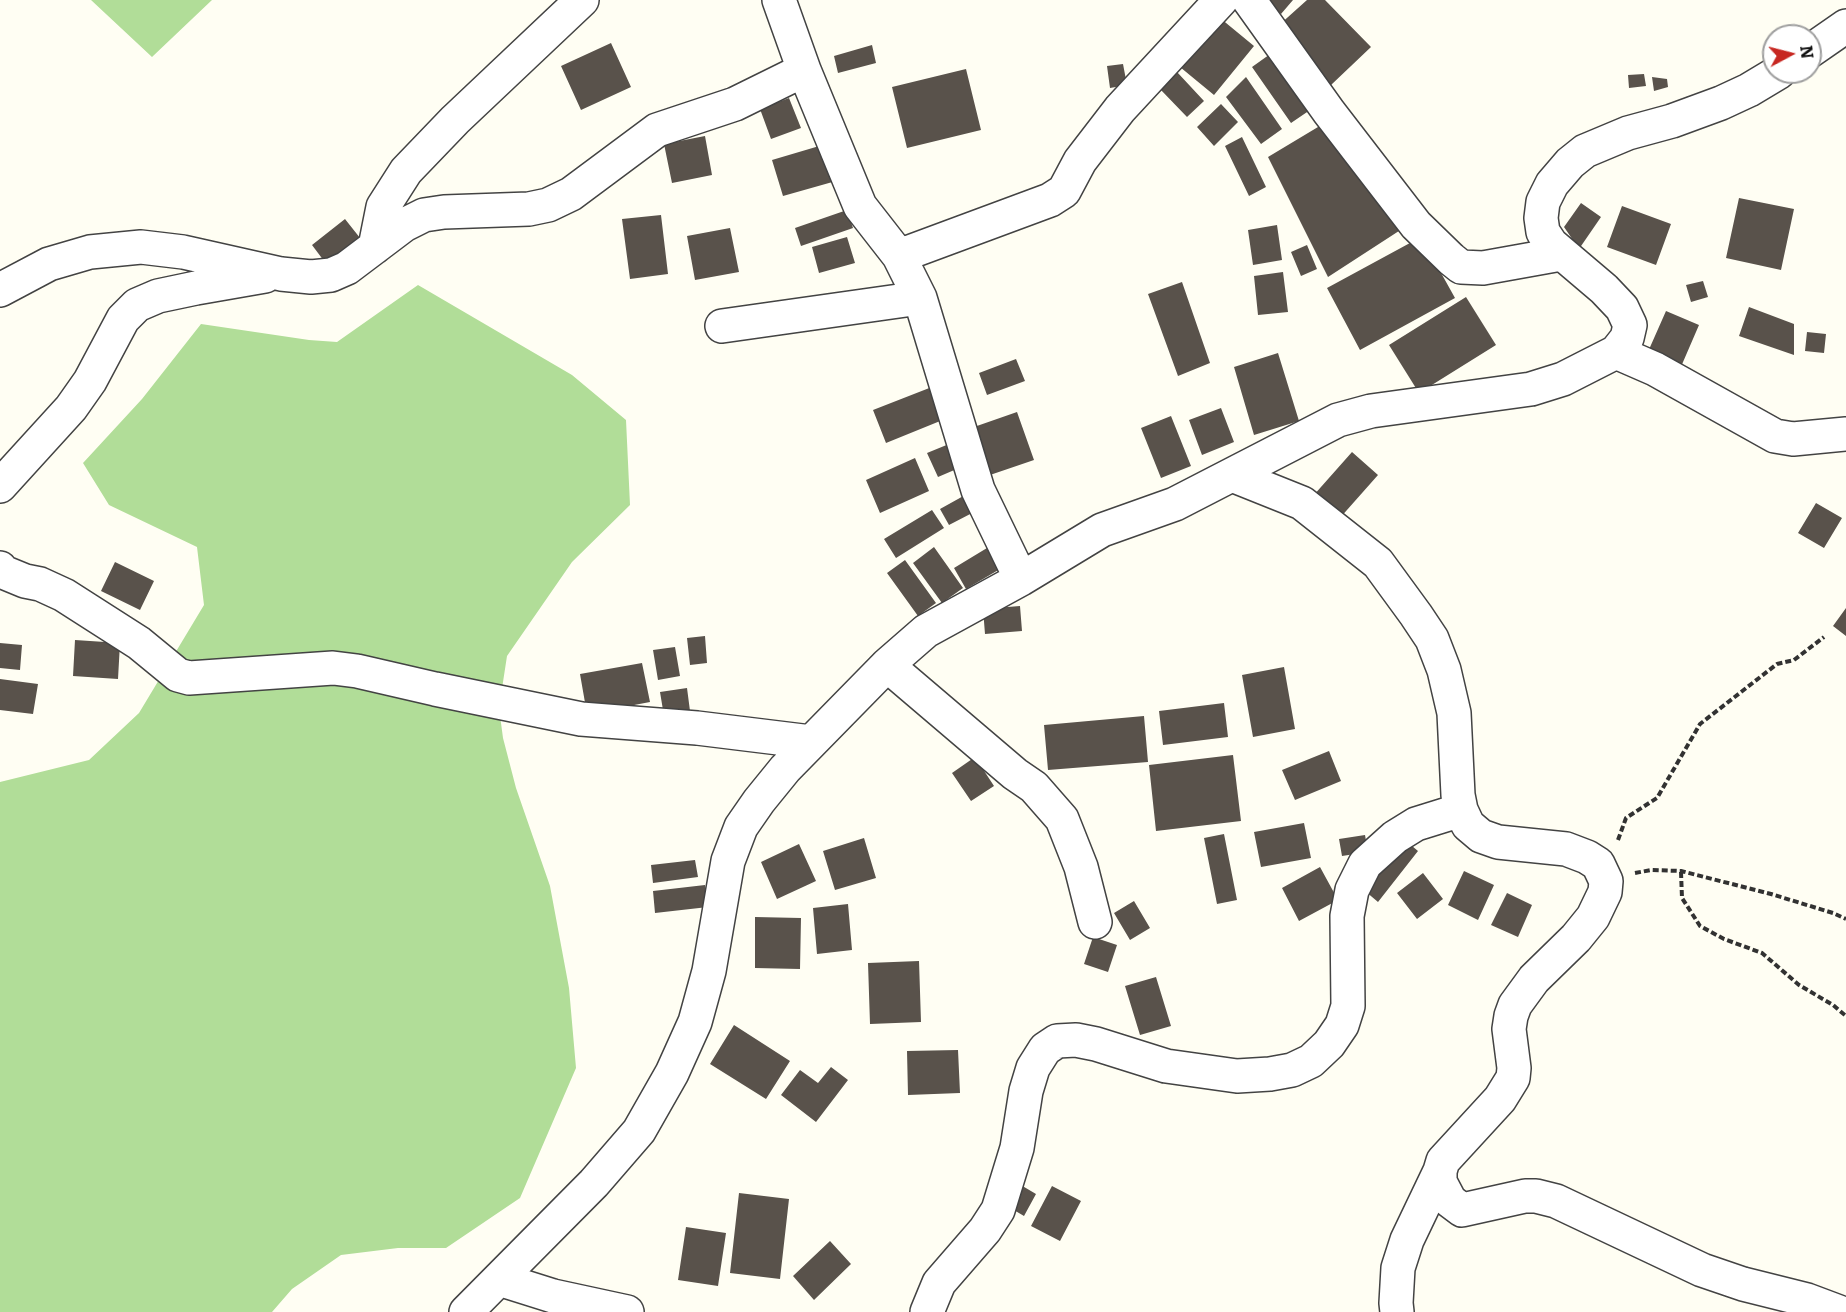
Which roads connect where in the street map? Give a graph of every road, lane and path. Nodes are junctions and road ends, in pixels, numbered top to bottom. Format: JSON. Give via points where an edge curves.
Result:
{"nodes":[{"id":1,"x":582,"y":0,"type":"edge"},
{"id":2,"x":779,"y":0,"type":"edge"},
{"id":3,"x":1221,"y":0,"type":"edge"},
{"id":4,"x":1249,"y":0,"type":"edge"},
{"id":5,"x":1846,"y":26,"type":"edge"},
{"id":6,"x":1822,"y":43,"type":"edge"},
{"id":7,"x":804,"y":70,"type":"junction"},
{"id":8,"x":1762,"y":82,"type":"edge"},
{"id":9,"x":375,"y":247,"type":"junction"},
{"id":10,"x":1561,"y":254,"type":"junction"},
{"id":11,"x":898,"y":256,"type":"junction"},
{"id":12,"x":281,"y":274,"type":"junction"},
{"id":13,"x":0,"y":290,"type":"edge"},
{"id":14,"x":920,"y":298,"type":"junction"},
{"id":15,"x":722,"y":326,"type":"dead end"},
{"id":16,"x":1616,"y":352,"type":"junction"},
{"id":17,"x":1846,"y":434,"type":"edge"},
{"id":18,"x":1232,"y":475,"type":"junction"},
{"id":19,"x":0,"y":486,"type":"edge"},
{"id":20,"x":0,"y":568,"type":"edge"},
{"id":21,"x":1021,"y":579,"type":"junction"},
{"id":22,"x":1824,"y":638,"type":"dead end"},
{"id":23,"x":887,"y":665,"type":"junction"},
{"id":24,"x":811,"y":742,"type":"junction"},
{"id":25,"x":1461,"y":810,"type":"junction"},
{"id":26,"x":1617,"y":842,"type":"dead end"},
{"id":27,"x":1681,"y":871,"type":"junction"},
{"id":28,"x":1606,"y":880,"type":"junction"},
{"id":29,"x":1846,"y":919,"type":"edge"},
{"id":30,"x":1095,"y":922,"type":"dead end"},
{"id":31,"x":1846,"y":1016,"type":"edge"},
{"id":32,"x":1440,"y":1171,"type":"junction"},
{"id":33,"x":499,"y":1279,"type":"junction"},
{"id":34,"x":466,"y":1312,"type":"edge"},
{"id":35,"x":627,"y":1312,"type":"edge"},
{"id":36,"x":927,"y":1312,"type":"edge"},
{"id":37,"x":1397,"y":1312,"type":"edge"},
{"id":38,"x":1839,"y":1312,"type":"edge"}],
"edges":[{"from":1,"to":9,"type":"street","via":[[406,171],[384,207]]},
{"from":2,"to":7,"type":"street"},
{"from":3,"to":11,"type":"street","via":[[1120,108],[1080,161],[1064,191],[1050,200]]},
{"from":4,"to":10,"type":"street","via":[[1416,225],[1451,259],[1461,267],[1484,268]]},
{"from":5,"to":6,"type":"street"},
{"from":7,"to":9,"type":"street","via":[[735,104],[657,130],[572,194],[548,205],[424,215]]},
{"from":7,"to":11,"type":"street","via":[[860,206]]},
{"from":8,"to":10,"type":"street","via":[[1721,103],[1585,151],[1570,163],[1552,184],[1543,202],[1541,219],[1543,232]]},
{"from":9,"to":12,"type":"street","via":[[331,275]]},
{"from":10,"to":16,"type":"street","via":[[1622,308],[1630,326],[1627,338]]},
{"from":11,"to":14,"type":"street"},
{"from":12,"to":13,"type":"street","via":[[183,252],[141,247],[90,252],[49,264]]},
{"from":12,"to":19,"type":"street","via":[[158,296],[137,305],[123,319],[71,408]]},
{"from":14,"to":15,"type":"street"},
{"from":14,"to":21,"type":"street","via":[[978,489]]},
{"from":16,"to":17,"type":"street","via":[[1676,379],[1774,436],[1793,439]]},
{"from":16,"to":18,"type":"street","via":[[1563,379],[1531,389],[1381,409],[1338,420]]},
{"from":18,"to":21,"type":"street","via":[[1175,504],[1102,531]]},
{"from":18,"to":25,"type":"street","via":[[1302,503],[1378,563],[1416,615],[1432,639],[1454,713]]},
{"from":20,"to":24,"type":"street","via":[[3,573],[64,595],[139,643],[178,675],[189,678],[333,668],[581,719]]},
{"from":21,"to":23,"type":"street","via":[[926,631]]},
{"from":22,"to":26,"type":"path","via":[[1794,660],[1777,664],[1700,724],[1657,798],[1626,818]]},
{"from":23,"to":24,"type":"street"},
{"from":23,"to":30,"type":"street","via":[[1034,787],[1062,819],[1081,867]]},
{"from":24,"to":33,"type":"street","via":[[741,827],[728,861],[709,971],[695,1022],[639,1131],[594,1183]]},
{"from":25,"to":28,"type":"street","via":[[1468,825],[1481,836],[1587,856],[1598,864]]},
{"from":25,"to":36,"type":"street","via":[[1416,824],[1365,864],[1352,890],[1347,916],[1348,1006],[1342,1025],[1311,1061],[1292,1070],[1237,1076],[1166,1066],[1076,1040],[1057,1041],[1045,1049],[1026,1090],[1017,1148],[998,1210],[939,1283]]},
{"from":27,"to":28,"type":"path","via":[[1651,870]]},
{"from":27,"to":29,"type":"path","via":[[1771,894]]},
{"from":27,"to":31,"type":"path","via":[[1682,898],[1700,926],[1762,953],[1799,985]]},
{"from":28,"to":32,"type":"street","via":[[1605,892],[1593,917],[1534,979],[1515,1005],[1509,1029],[1514,1068],[1508,1088],[1448,1153]]},
{"from":32,"to":37,"type":"street","via":[[1398,1268]]},
{"from":32,"to":38,"type":"street","via":[[1444,1191],[1462,1210],[1525,1196],[1556,1201],[1702,1270]]},
{"from":33,"to":34,"type":"street"},
{"from":33,"to":35,"type":"street"}]}
